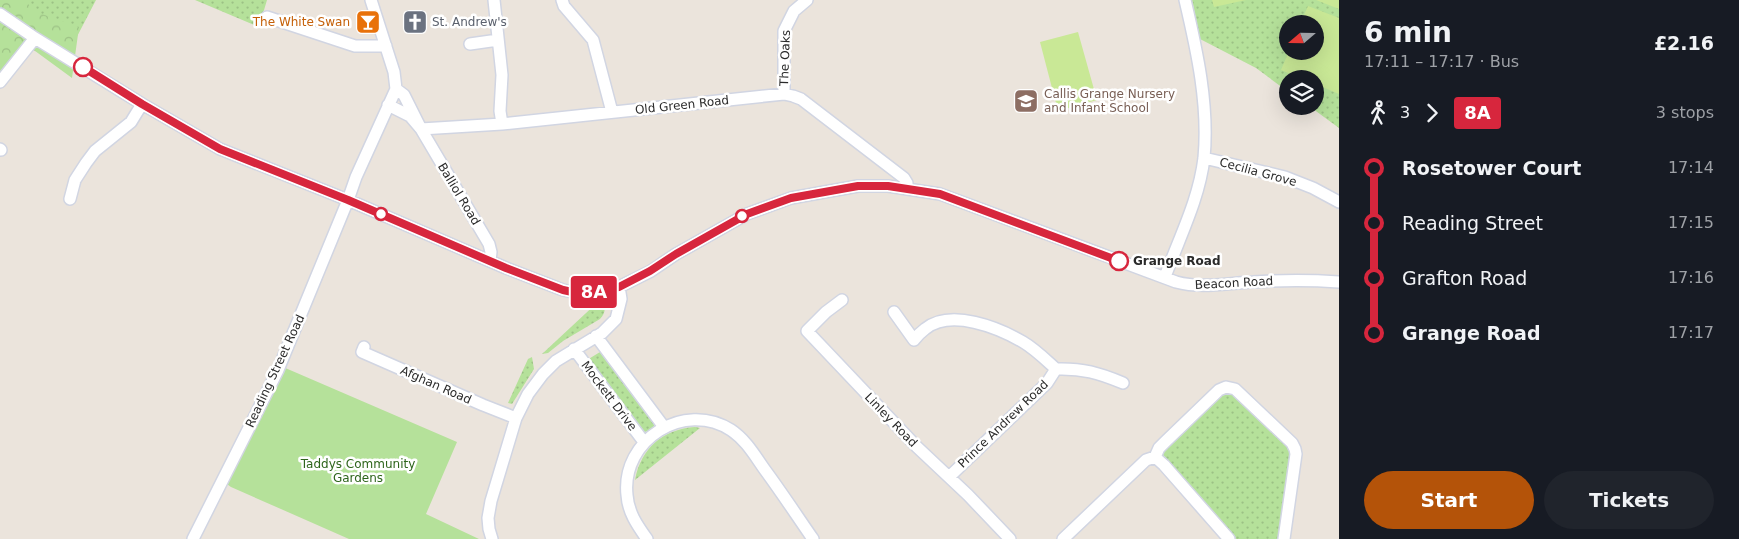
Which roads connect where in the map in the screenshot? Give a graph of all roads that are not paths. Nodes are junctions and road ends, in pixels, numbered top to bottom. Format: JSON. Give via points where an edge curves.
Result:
{"nodes":[{"id":1,"x":371,"y":0,"type":"edge"},
{"id":2,"x":494,"y":0,"type":"edge"},
{"id":3,"x":562,"y":0,"type":"edge"},
{"id":4,"x":807,"y":0,"type":"edge"},
{"id":5,"x":1185,"y":0,"type":"edge"},
{"id":6,"x":0,"y":14,"type":"edge"},
{"id":7,"x":267,"y":17,"type":"dead end"},
{"id":8,"x":35,"y":38,"type":"junction"},
{"id":9,"x":498,"y":40,"type":"junction"},
{"id":10,"x":470,"y":44,"type":"dead end"},
{"id":11,"x":386,"y":46,"type":"junction"},
{"id":12,"x":0,"y":82,"type":"edge"},
{"id":13,"x":396,"y":89,"type":"junction"},
{"id":14,"x":784,"y":94,"type":"junction"},
{"id":15,"x":142,"y":104,"type":"junction"},
{"id":16,"x":388,"y":104,"type":"junction"},
{"id":17,"x":612,"y":112,"type":"junction"},
{"id":18,"x":502,"y":124,"type":"junction"},
{"id":19,"x":421,"y":129,"type":"junction"},
{"id":20,"x":1204,"y":158,"type":"junction"},
{"id":21,"x":907,"y":188,"type":"junction"},
{"id":22,"x":70,"y":199,"type":"dead end"},
{"id":23,"x":348,"y":200,"type":"junction"},
{"id":24,"x":1339,"y":202,"type":"edge"},
{"id":25,"x":490,"y":261,"type":"junction"},
{"id":26,"x":1165,"y":277,"type":"junction"},
{"id":27,"x":1339,"y":282,"type":"edge"},
{"id":28,"x":619,"y":287,"type":"junction"},
{"id":29,"x":842,"y":300,"type":"dead end"},
{"id":30,"x":894,"y":312,"type":"dead end"},
{"id":31,"x":596,"y":336,"type":"junction"},
{"id":32,"x":364,"y":347,"type":"dead end"},
{"id":33,"x":574,"y":349,"type":"junction"},
{"id":34,"x":1056,"y":369,"type":"junction"},
{"id":35,"x":1123,"y":383,"type":"dead end"},
{"id":36,"x":516,"y":418,"type":"junction"},
{"id":37,"x":664,"y":427,"type":"junction"},
{"id":38,"x":644,"y":442,"type":"junction"},
{"id":39,"x":1156,"y":457,"type":"junction"},
{"id":40,"x":949,"y":476,"type":"junction"},
{"id":41,"x":193,"y":539,"type":"edge"},
{"id":42,"x":491,"y":539,"type":"edge"},
{"id":43,"x":647,"y":539,"type":"edge"},
{"id":44,"x":813,"y":539,"type":"edge"},
{"id":45,"x":1010,"y":539,"type":"edge"},
{"id":46,"x":1063,"y":539,"type":"edge"},
{"id":47,"x":1229,"y":539,"type":"edge"},
{"id":48,"x":1284,"y":539,"type":"edge"}],
"edges":[{"from":1,"to":11,"type":"street"},
{"from":2,"to":9,"type":"street"},
{"from":3,"to":17,"type":"street","via":[[593,40]]},
{"from":4,"to":14,"type":"street","name":"The Oaks","via":[[788,20],[784,31]]},
{"from":5,"to":20,"type":"street","via":[[1202,90]]},
{"from":6,"to":8,"type":"street","name":"Beacon Road"},
{"from":7,"to":11,"type":"street","via":[[356,46]]},
{"from":8,"to":12,"type":"street"},
{"from":8,"to":15,"type":"street","name":"Beacon Road"},
{"from":9,"to":10,"type":"street"},
{"from":9,"to":18,"type":"street"},
{"from":11,"to":13,"type":"street"},
{"from":13,"to":16,"type":"street","name":"Reading Street Road"},
{"from":13,"to":19,"type":"street","name":"Balliol Road","via":[[404,95]]},
{"from":14,"to":17,"type":"street","name":"Old Green Road"},
{"from":14,"to":21,"type":"street","name":"Old Green Road","via":[[801,99],[880,158],[904,178]]},
{"from":15,"to":22,"type":"street","via":[[131,122],[95,151],[75,180]]},
{"from":15,"to":23,"type":"street","name":"Beacon Road","via":[[220,149]]},
{"from":16,"to":19,"type":"street","name":"Balliol Road","via":[[410,116]]},
{"from":16,"to":23,"type":"street","name":"Reading Street Road"},
{"from":17,"to":18,"type":"street","name":"Old Green Road"},
{"from":18,"to":19,"type":"street","name":"Old Green Road"},
{"from":19,"to":25,"type":"street","name":"Balliol Road","via":[[489,244]]},
{"from":20,"to":24,"type":"street","name":"Cecilia Grove","via":[[1285,177]]},
{"from":20,"to":26,"type":"street","via":[[1189,217]]},
{"from":21,"to":26,"type":"street","name":"Beacon Road","via":[[940,194]]},
{"from":21,"to":28,"type":"street","name":"Beacon Road","via":[[858,186],[769,205],[726,224]]},
{"from":23,"to":25,"type":"street","name":"Beacon Road"},
{"from":23,"to":41,"type":"street","name":"Reading Street Road","via":[[278,370]]},
{"from":25,"to":28,"type":"street","name":"Beacon Road","via":[[577,293]]},
{"from":26,"to":27,"type":"street","name":"Beacon Road","via":[[1190,286],[1310,280]]},
{"from":28,"to":31,"type":"street","via":[[621,299],[616,319]]},
{"from":29,"to":40,"type":"street","name":"Linley Road","via":[[807,331],[916,447]]},
{"from":30,"to":34,"type":"street","name":"Prince Andrew Road","via":[[914,340],[925,329],[942,322],[981,324],[1025,343]]},
{"from":31,"to":33,"type":"street"},
{"from":31,"to":37,"type":"street","name":"Mockett Drive"},
{"from":32,"to":36,"type":"street","name":"Afghan Road","via":[[362,352]]},
{"from":33,"to":36,"type":"street","via":[[543,374]]},
{"from":33,"to":38,"type":"street","name":"Mockett Drive"},
{"from":34,"to":35,"type":"street","name":"Prince Andrew Road","via":[[1074,368],[1100,373]]},
{"from":34,"to":40,"type":"street","name":"Prince Andrew Road","via":[[1046,383]]},
{"from":36,"to":42,"type":"street","via":[[491,501],[488,518]]},
{"from":37,"to":38,"type":"street"},
{"from":37,"to":44,"type":"street","via":[[684,420],[703,420],[721,425],[737,435]]},
{"from":38,"to":43,"type":"street","via":[[630,466],[626,494],[634,520]]},
{"from":39,"to":46,"type":"street","via":[[1146,460]]},
{"from":39,"to":47,"type":"street"},
{"from":39,"to":48,"type":"street","via":[[1164,442],[1219,390],[1235,389],[1295,449]]},
{"from":40,"to":45,"type":"street","name":"Linley Road"}]}
